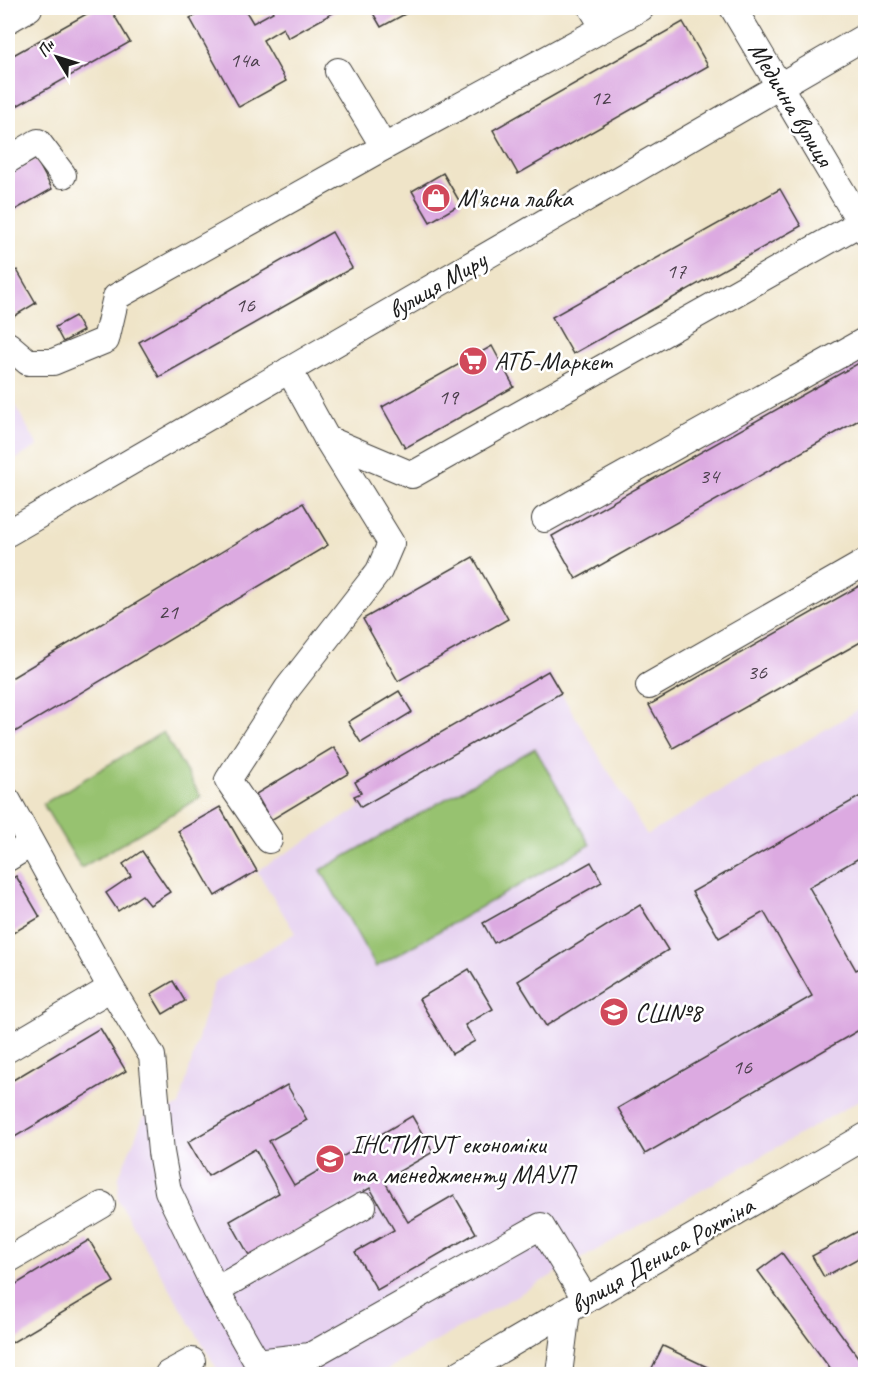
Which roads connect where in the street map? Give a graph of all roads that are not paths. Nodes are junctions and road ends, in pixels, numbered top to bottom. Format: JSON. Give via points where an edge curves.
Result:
{"nodes":[{"id":1,"x":29,"y":8,"type":"edge"},
{"id":2,"x":641,"y":8,"type":"edge"},
{"id":3,"x":733,"y":8,"type":"edge"},
{"id":4,"x":598,"y":18,"type":"edge"},
{"id":5,"x":8,"y":20,"type":"edge"},
{"id":6,"x":866,"y":36,"type":"edge"},
{"id":7,"x":338,"y":71,"type":"dead end"},
{"id":8,"x":781,"y":86,"type":"junction"},
{"id":9,"x":384,"y":147,"type":"junction"},
{"id":10,"x":8,"y":160,"type":"edge"},
{"id":11,"x":63,"y":176,"type":"dead end"},
{"id":12,"x":863,"y":228,"type":"edge"},
{"id":13,"x":866,"y":340,"type":"edge"},
{"id":14,"x":8,"y":345,"type":"edge"},
{"id":15,"x":290,"y":370,"type":"junction"},
{"id":16,"x":327,"y":439,"type":"junction"},
{"id":17,"x":545,"y":519,"type":"dead end"},
{"id":18,"x":8,"y":534,"type":"edge"},
{"id":19,"x":866,"y":562,"type":"edge"},
{"id":20,"x":649,"y":686,"type":"dead end"},
{"id":21,"x":8,"y":801,"type":"edge"},
{"id":22,"x":269,"y":840,"type":"dead end"},
{"id":23,"x":31,"y":844,"type":"junction"},
{"id":24,"x":8,"y":858,"type":"edge"},
{"id":25,"x":111,"y":988,"type":"junction"},
{"id":26,"x":8,"y":1049,"type":"edge"},
{"id":27,"x":866,"y":1136,"type":"edge"},
{"id":28,"x":102,"y":1205,"type":"dead end"},
{"id":29,"x":363,"y":1206,"type":"dead end"},
{"id":30,"x":8,"y":1260,"type":"edge"},
{"id":31,"x":216,"y":1290,"type":"junction"},
{"id":32,"x":576,"y":1306,"type":"junction"},
{"id":33,"x":192,"y":1361,"type":"dead end"},
{"id":34,"x":168,"y":1374,"type":"edge"},
{"id":35,"x":459,"y":1374,"type":"edge"},
{"id":36,"x":559,"y":1374,"type":"edge"}],
"edges":[{"from":1,"to":5,"type":"street"},
{"from":2,"to":4,"type":"street"},
{"from":3,"to":8,"type":"street","name":"Медична вулиця"},
{"from":4,"to":9,"type":"street"},
{"from":6,"to":8,"type":"street","name":"вулиця Миру"},
{"from":7,"to":9,"type":"street"},
{"from":8,"to":12,"type":"street","name":"Медична вулиця"},
{"from":8,"to":15,"type":"street","name":"вулиця Миру"},
{"from":9,"to":14,"type":"street","via":[[116,297],[106,340],[53,362],[28,362]]},
{"from":10,"to":11,"type":"street","via":[[38,142]]},
{"from":12,"to":16,"type":"street","via":[[412,475]]},
{"from":13,"to":17,"type":"street"},
{"from":15,"to":16,"type":"street"},
{"from":15,"to":18,"type":"street","name":"вулиця Миру"},
{"from":16,"to":22,"type":"street","via":[[391,543],[379,571],[287,689],[228,780]]},
{"from":19,"to":20,"type":"street"},
{"from":21,"to":23,"type":"street"},
{"from":23,"to":24,"type":"street"},
{"from":23,"to":25,"type":"street"},
{"from":25,"to":26,"type":"street"},
{"from":25,"to":31,"type":"street","via":[[152,1056],[168,1191]]},
{"from":27,"to":32,"type":"street","name":"вулиця Дениса Рохтіна"},
{"from":28,"to":30,"type":"street"},
{"from":29,"to":31,"type":"street"},
{"from":31,"to":32,"type":"street","via":[[257,1362],[310,1356],[541,1226]]},
{"from":32,"to":35,"type":"street","name":"вулиця Дениса Рохтіна"},
{"from":32,"to":36,"type":"street"},
{"from":33,"to":34,"type":"street"}]}
